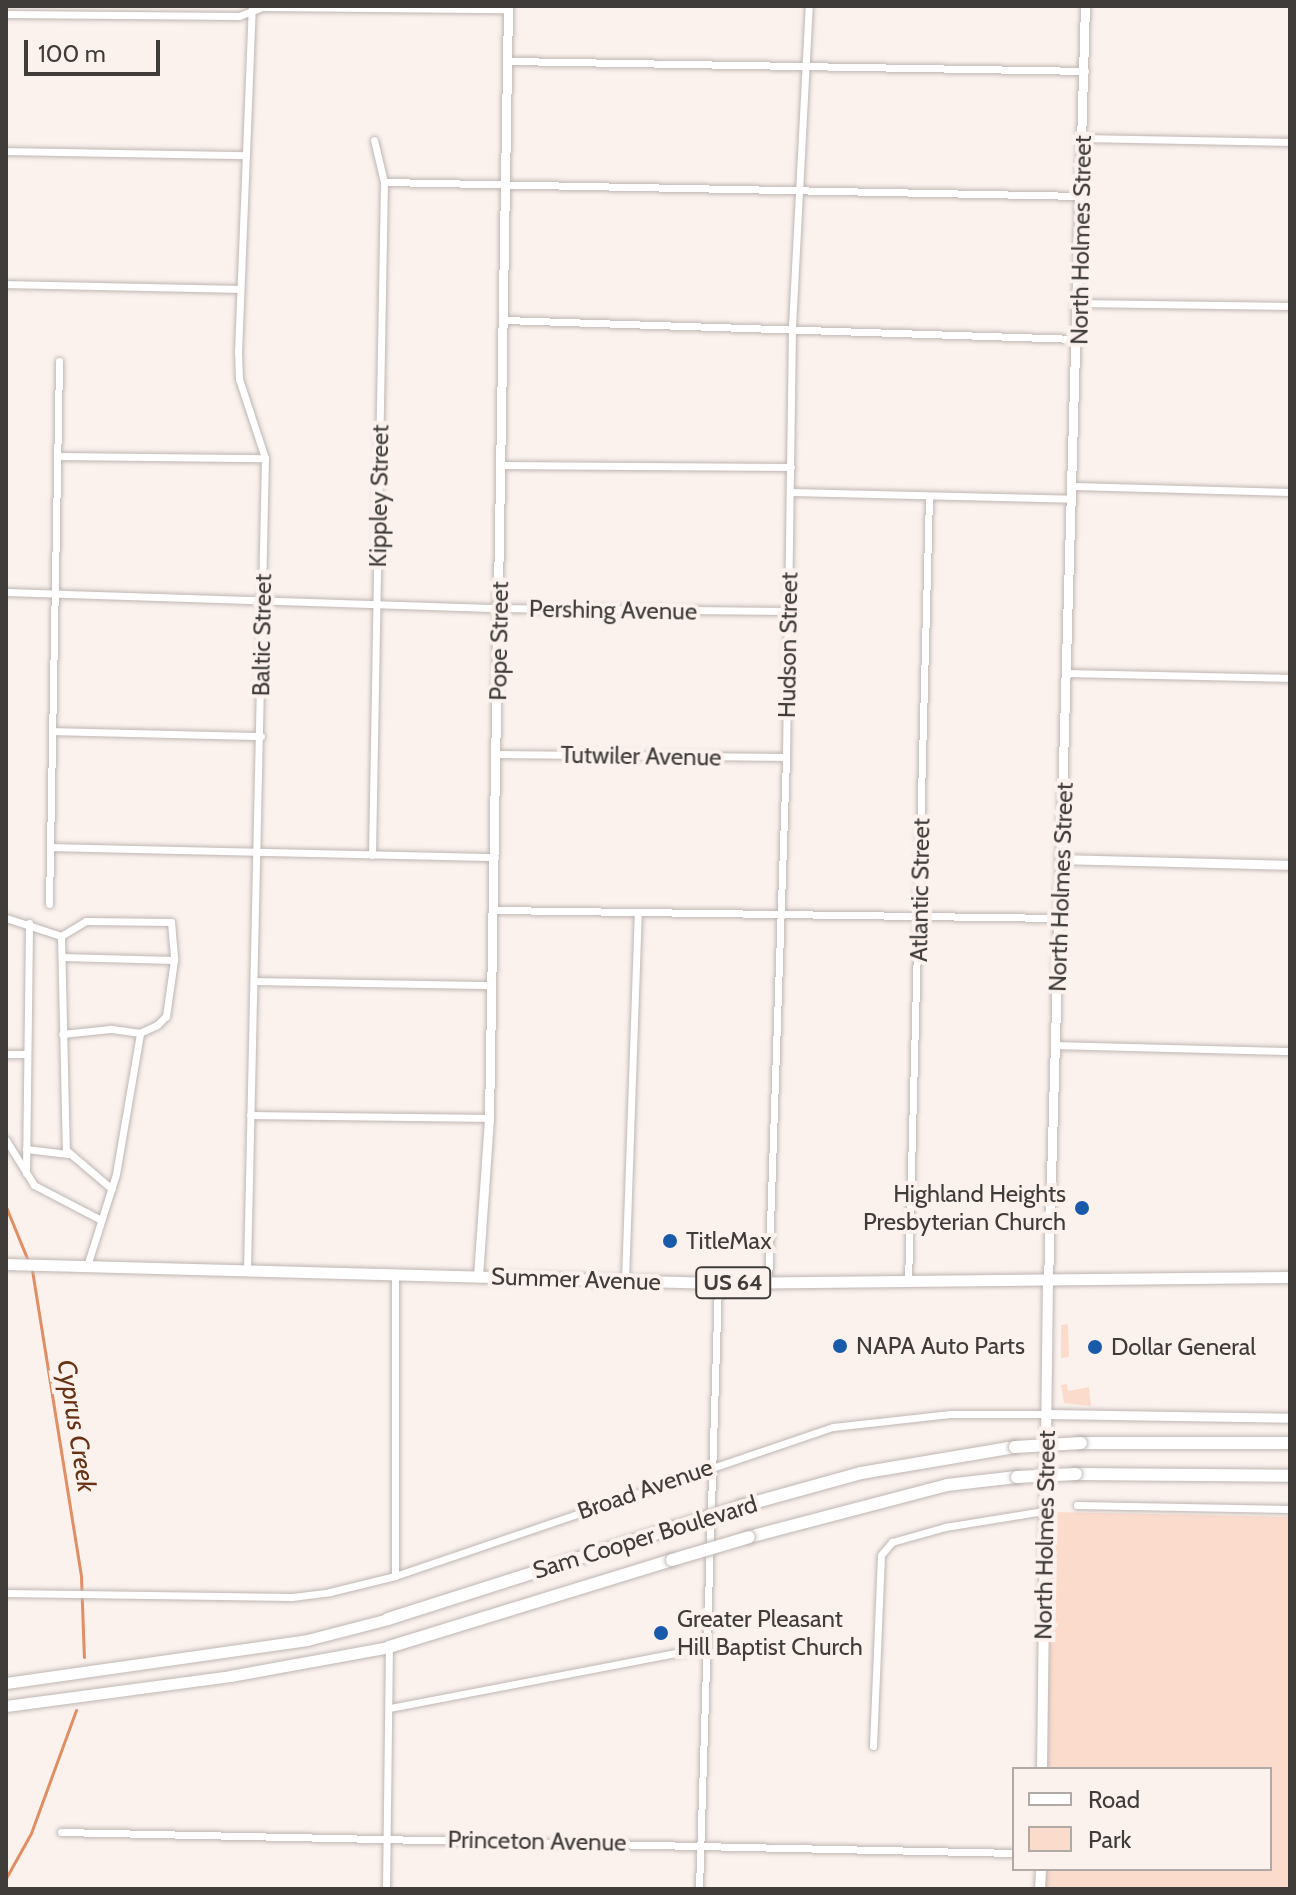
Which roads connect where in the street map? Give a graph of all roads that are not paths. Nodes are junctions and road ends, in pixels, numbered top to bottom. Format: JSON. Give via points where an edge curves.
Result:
{"nodes":[{"id":1,"x":809,"y":6,"type":"edge"},
{"id":2,"x":1085,"y":6,"type":"edge"},
{"id":3,"x":508,"y":7,"type":"edge"},
{"id":4,"x":252,"y":10,"type":"edge"},
{"id":5,"x":6,"y":14,"type":"edge"},
{"id":6,"x":509,"y":61,"type":"junction"},
{"id":7,"x":808,"y":62,"type":"junction"},
{"id":8,"x":1085,"y":71,"type":"junction"},
{"id":9,"x":1084,"y":138,"type":"junction"},
{"id":10,"x":374,"y":140,"type":"dead end"},
{"id":11,"x":1290,"y":142,"type":"edge"},
{"id":12,"x":6,"y":151,"type":"edge"},
{"id":13,"x":245,"y":155,"type":"junction"},
{"id":14,"x":384,"y":182,"type":"junction"},
{"id":15,"x":508,"y":183,"type":"junction"},
{"id":16,"x":803,"y":186,"type":"junction"},
{"id":17,"x":1082,"y":196,"type":"junction"},
{"id":18,"x":6,"y":284,"type":"edge"},
{"id":19,"x":239,"y":289,"type":"junction"},
{"id":20,"x":1080,"y":303,"type":"junction"},
{"id":21,"x":1290,"y":306,"type":"edge"},
{"id":22,"x":504,"y":320,"type":"junction"},
{"id":23,"x":792,"y":326,"type":"junction"},
{"id":24,"x":1079,"y":339,"type":"junction"},
{"id":25,"x":59,"y":361,"type":"dead end"},
{"id":26,"x":57,"y":456,"type":"junction"},
{"id":27,"x":265,"y":458,"type":"junction"},
{"id":28,"x":502,"y":465,"type":"junction"},
{"id":29,"x":791,"y":467,"type":"junction"},
{"id":30,"x":1074,"y":486,"type":"junction"},
{"id":31,"x":791,"y":492,"type":"junction"},
{"id":32,"x":1290,"y":492,"type":"edge"},
{"id":33,"x":929,"y":496,"type":"junction"},
{"id":34,"x":1074,"y":499,"type":"junction"},
{"id":35,"x":6,"y":592,"type":"edge"},
{"id":36,"x":54,"y":594,"type":"junction"},
{"id":37,"x":262,"y":597,"type":"junction"},
{"id":38,"x":378,"y":601,"type":"junction"},
{"id":39,"x":499,"y":608,"type":"junction"},
{"id":40,"x":788,"y":611,"type":"junction"},
{"id":41,"x":1069,"y":673,"type":"junction"},
{"id":42,"x":1290,"y":678,"type":"edge"},
{"id":43,"x":52,"y":731,"type":"junction"},
{"id":44,"x":261,"y":736,"type":"junction"},
{"id":45,"x":497,"y":754,"type":"junction"},
{"id":46,"x":786,"y":757,"type":"junction"},
{"id":47,"x":50,"y":847,"type":"junction"},
{"id":48,"x":258,"y":852,"type":"junction"},
{"id":49,"x":372,"y":855,"type":"junction"},
{"id":50,"x":495,"y":857,"type":"junction"},
{"id":51,"x":1062,"y":859,"type":"junction"},
{"id":52,"x":1290,"y":865,"type":"edge"},
{"id":53,"x":49,"y":904,"type":"dead end"},
{"id":54,"x":494,"y":910,"type":"junction"},
{"id":55,"x":638,"y":912,"type":"junction"},
{"id":56,"x":777,"y":913,"type":"junction"},
{"id":57,"x":919,"y":916,"type":"junction"},
{"id":58,"x":6,"y":918,"type":"edge"},
{"id":59,"x":1060,"y":918,"type":"junction"},
{"id":60,"x":29,"y":923,"type":"junction"},
{"id":61,"x":61,"y":936,"type":"junction"},
{"id":62,"x":62,"y":957,"type":"junction"},
{"id":63,"x":174,"y":960,"type":"junction"},
{"id":64,"x":255,"y":981,"type":"junction"},
{"id":65,"x":492,"y":985,"type":"junction"},
{"id":66,"x":140,"y":1033,"type":"junction"},
{"id":67,"x":62,"y":1034,"type":"junction"},
{"id":68,"x":1056,"y":1045,"type":"junction"},
{"id":69,"x":1290,"y":1051,"type":"edge"},
{"id":70,"x":6,"y":1054,"type":"edge"},
{"id":71,"x":27,"y":1054,"type":"junction"},
{"id":72,"x":250,"y":1115,"type":"junction"},
{"id":73,"x":489,"y":1118,"type":"junction"},
{"id":74,"x":6,"y":1140,"type":"edge"},
{"id":75,"x":26,"y":1149,"type":"junction"},
{"id":76,"x":68,"y":1154,"type":"junction"},
{"id":77,"x":26,"y":1173,"type":"junction"},
{"id":78,"x":112,"y":1189,"type":"junction"},
{"id":79,"x":101,"y":1220,"type":"junction"},
{"id":80,"x":10,"y":1264,"type":"edge"},
{"id":81,"x":87,"y":1266,"type":"junction"},
{"id":82,"x":247,"y":1270,"type":"junction"},
{"id":83,"x":395,"y":1274,"type":"junction"},
{"id":84,"x":478,"y":1276,"type":"junction"},
{"id":85,"x":1290,"y":1277,"type":"edge"},
{"id":86,"x":625,"y":1280,"type":"junction"},
{"id":87,"x":1048,"y":1282,"type":"junction"},
{"id":88,"x":718,"y":1283,"type":"junction"},
{"id":89,"x":908,"y":1283,"type":"junction"},
{"id":90,"x":768,"y":1284,"type":"junction"},
{"id":91,"x":1047,"y":1414,"type":"junction"},
{"id":92,"x":1290,"y":1418,"type":"edge"},
{"id":93,"x":1287,"y":1442,"type":"edge"},
{"id":94,"x":712,"y":1466,"type":"junction"},
{"id":95,"x":1290,"y":1476,"type":"edge"},
{"id":96,"x":1077,"y":1505,"type":"dead end"},
{"id":97,"x":1290,"y":1509,"type":"edge"},
{"id":98,"x":1044,"y":1511,"type":"junction"},
{"id":99,"x":395,"y":1576,"type":"junction"},
{"id":100,"x":6,"y":1593,"type":"edge"},
{"id":101,"x":388,"y":1619,"type":"joint"},
{"id":102,"x":389,"y":1647,"type":"junction"},
{"id":103,"x":706,"y":1647,"type":"junction"},
{"id":104,"x":6,"y":1683,"type":"edge"},
{"id":105,"x":6,"y":1706,"type":"edge"},
{"id":106,"x":390,"y":1708,"type":"junction"},
{"id":107,"x":873,"y":1746,"type":"dead end"},
{"id":108,"x":1042,"y":1767,"type":"edge"},
{"id":109,"x":61,"y":1832,"type":"dead end"},
{"id":110,"x":387,"y":1838,"type":"junction"},
{"id":111,"x":700,"y":1845,"type":"junction"},
{"id":112,"x":1012,"y":1853,"type":"edge"},
{"id":113,"x":386,"y":1889,"type":"edge"},
{"id":114,"x":699,"y":1889,"type":"edge"}],
"edges":[{"from":1,"to":7,"type":"street","name":"Hudson Street"},
{"from":2,"to":8,"type":"street","name":"North Holmes Street"},
{"from":3,"to":4,"type":"street"},
{"from":3,"to":6,"type":"street","name":"Pope Street"},
{"from":4,"to":5,"type":"street"},
{"from":4,"to":13,"type":"street","name":"Baltic Street"},
{"from":6,"to":7,"type":"street"},
{"from":6,"to":15,"type":"street","name":"Pope Street"},
{"from":7,"to":8,"type":"street"},
{"from":7,"to":16,"type":"street","name":"Hudson Street"},
{"from":8,"to":9,"type":"street","name":"North Holmes Street"},
{"from":9,"to":11,"type":"street"},
{"from":9,"to":17,"type":"street","name":"North Holmes Street"},
{"from":10,"to":14,"type":"street","name":"Kippley Street"},
{"from":12,"to":13,"type":"street"},
{"from":13,"to":19,"type":"street","name":"Baltic Street"},
{"from":14,"to":15,"type":"street"},
{"from":14,"to":38,"type":"street","name":"Kippley Street"},
{"from":15,"to":16,"type":"street"},
{"from":15,"to":22,"type":"street","name":"Pope Street"},
{"from":16,"to":17,"type":"street"},
{"from":16,"to":23,"type":"street","name":"Hudson Street"},
{"from":17,"to":20,"type":"street","name":"North Holmes Street"},
{"from":18,"to":19,"type":"street"},
{"from":19,"to":27,"type":"street","name":"Baltic Street","via":[[239,379]]},
{"from":20,"to":21,"type":"street"},
{"from":20,"to":24,"type":"street","name":"North Holmes Street"},
{"from":22,"to":23,"type":"street"},
{"from":22,"to":28,"type":"street","name":"Pope Street"},
{"from":23,"to":24,"type":"street"},
{"from":23,"to":29,"type":"street","name":"Hudson Street"},
{"from":24,"to":30,"type":"street","name":"North Holmes Street"},
{"from":25,"to":26,"type":"street"},
{"from":26,"to":27,"type":"street"},
{"from":26,"to":36,"type":"street"},
{"from":27,"to":37,"type":"street","name":"Baltic Street"},
{"from":28,"to":29,"type":"street"},
{"from":28,"to":39,"type":"street","name":"Pope Street"},
{"from":29,"to":31,"type":"street","name":"Hudson Street"},
{"from":30,"to":32,"type":"street"},
{"from":30,"to":34,"type":"street","name":"North Holmes Street"},
{"from":31,"to":33,"type":"street"},
{"from":31,"to":40,"type":"street","name":"Hudson Street"},
{"from":33,"to":34,"type":"street"},
{"from":33,"to":57,"type":"street","name":"Atlantic Street"},
{"from":34,"to":41,"type":"street","name":"North Holmes Street"},
{"from":35,"to":36,"type":"street","name":"Pershing Avenue"},
{"from":36,"to":37,"type":"street","name":"Pershing Avenue"},
{"from":36,"to":43,"type":"street"},
{"from":37,"to":38,"type":"street","name":"Pershing Avenue"},
{"from":37,"to":44,"type":"street","name":"Baltic Street"},
{"from":38,"to":39,"type":"street","name":"Pershing Avenue"},
{"from":38,"to":49,"type":"street","name":"Kippley Street"},
{"from":39,"to":40,"type":"street","name":"Pershing Avenue"},
{"from":39,"to":45,"type":"street","name":"Pope Street"},
{"from":40,"to":46,"type":"street","name":"Hudson Street"},
{"from":41,"to":42,"type":"street"},
{"from":41,"to":51,"type":"street","name":"North Holmes Street"},
{"from":43,"to":44,"type":"street"},
{"from":43,"to":47,"type":"street"},
{"from":44,"to":48,"type":"street","name":"Baltic Street"},
{"from":45,"to":46,"type":"street","name":"Tutwiler Avenue"},
{"from":45,"to":50,"type":"street","name":"Pope Street"},
{"from":46,"to":56,"type":"street","name":"Hudson Street"},
{"from":47,"to":48,"type":"street"},
{"from":47,"to":53,"type":"street"},
{"from":48,"to":49,"type":"street"},
{"from":48,"to":64,"type":"street","name":"Baltic Street"},
{"from":49,"to":50,"type":"street"},
{"from":50,"to":54,"type":"street","name":"Pope Street"},
{"from":51,"to":52,"type":"street"},
{"from":51,"to":59,"type":"street","name":"North Holmes Street"},
{"from":54,"to":55,"type":"street"},
{"from":54,"to":65,"type":"street","name":"Pope Street"},
{"from":55,"to":56,"type":"street"},
{"from":55,"to":86,"type":"street"},
{"from":56,"to":57,"type":"street"},
{"from":56,"to":90,"type":"street","name":"Hudson Street"},
{"from":57,"to":59,"type":"street"},
{"from":57,"to":89,"type":"street","name":"Atlantic Street"},
{"from":58,"to":60,"type":"street"},
{"from":59,"to":68,"type":"street","name":"North Holmes Street"},
{"from":60,"to":61,"type":"street"},
{"from":60,"to":71,"type":"street"},
{"from":61,"to":62,"type":"street"},
{"from":61,"to":63,"type":"street","via":[[86,921],[171,922]]},
{"from":62,"to":63,"type":"street"},
{"from":62,"to":67,"type":"street"},
{"from":63,"to":66,"type":"street","via":[[166,1016]]},
{"from":64,"to":65,"type":"street"},
{"from":64,"to":72,"type":"street","name":"Baltic Street"},
{"from":65,"to":73,"type":"street","name":"Pope Street"},
{"from":66,"to":67,"type":"street","via":[[110,1029]]},
{"from":66,"to":78,"type":"street"},
{"from":67,"to":76,"type":"street","via":[[62,1115]]},
{"from":68,"to":69,"type":"street"},
{"from":68,"to":87,"type":"street","name":"North Holmes Street"},
{"from":70,"to":71,"type":"street"},
{"from":71,"to":75,"type":"street"},
{"from":72,"to":73,"type":"street"},
{"from":72,"to":82,"type":"street","name":"Baltic Street"},
{"from":73,"to":84,"type":"street","name":"Pope Street"},
{"from":74,"to":77,"type":"street"},
{"from":75,"to":76,"type":"street"},
{"from":75,"to":77,"type":"street"},
{"from":76,"to":78,"type":"street"},
{"from":77,"to":79,"type":"street","via":[[50,1197]]},
{"from":78,"to":79,"type":"street"},
{"from":79,"to":81,"type":"street"},
{"from":80,"to":81,"type":"main road","name":"Summer Avenue","number":"US 64"},
{"from":81,"to":82,"type":"main road","name":"Summer Avenue","number":"US 64"},
{"from":82,"to":83,"type":"main road","name":"Summer Avenue","number":"US 64"},
{"from":83,"to":84,"type":"main road","name":"Summer Avenue","number":"US 64"},
{"from":83,"to":99,"type":"street"},
{"from":84,"to":86,"type":"main road","name":"Summer Avenue","number":"US 64"},
{"from":85,"to":87,"type":"main road","name":"Summer Avenue","number":"US 64"},
{"from":86,"to":88,"type":"main road","name":"Summer Avenue","number":"US 64"},
{"from":87,"to":89,"type":"main road","name":"Summer Avenue","number":"US 64"},
{"from":87,"to":91,"type":"main road","name":"North Holmes Street"},
{"from":88,"to":90,"type":"main road","name":"Summer Avenue","number":"US 64"},
{"from":88,"to":94,"type":"street"},
{"from":89,"to":90,"type":"main road","name":"Summer Avenue","number":"US 64"},
{"from":91,"to":92,"type":"street","name":"Broad Avenue"},
{"from":91,"to":94,"type":"street","name":"Broad Avenue","via":[[950,1414],[833,1427]]},
{"from":91,"to":98,"type":"main road","name":"North Holmes Street"},
{"from":93,"to":101,"type":"highway","name":"Sam Cooper Boulevard","bridge":true,"via":[[1015,1447],[861,1473]]},
{"from":94,"to":99,"type":"street","name":"Broad Avenue"},
{"from":94,"to":103,"type":"street"},
{"from":95,"to":102,"type":"highway","name":"Sam Cooper Boulevard","bridge":true,"via":[[1076,1474],[947,1485],[749,1537]]},
{"from":96,"to":97,"type":"street"},
{"from":98,"to":107,"type":"street","via":[[945,1527],[892,1542],[881,1555]]},
{"from":98,"to":108,"type":"main road","name":"North Holmes Street"},
{"from":99,"to":100,"type":"street","name":"Broad Avenue","via":[[292,1597]]},
{"from":101,"to":104,"type":"main road","name":"Sam Cooper Boulevard","via":[[307,1640]]},
{"from":102,"to":105,"type":"main road","name":"Sam Cooper Boulevard","via":[[230,1676]]},
{"from":102,"to":106,"type":"street"},
{"from":103,"to":106,"type":"street"},
{"from":103,"to":111,"type":"street"},
{"from":106,"to":110,"type":"street"},
{"from":109,"to":110,"type":"street","name":"Princeton Avenue"},
{"from":110,"to":111,"type":"street","name":"Princeton Avenue"},
{"from":110,"to":113,"type":"street"},
{"from":111,"to":112,"type":"street","name":"Princeton Avenue"},
{"from":111,"to":114,"type":"street"}]}
